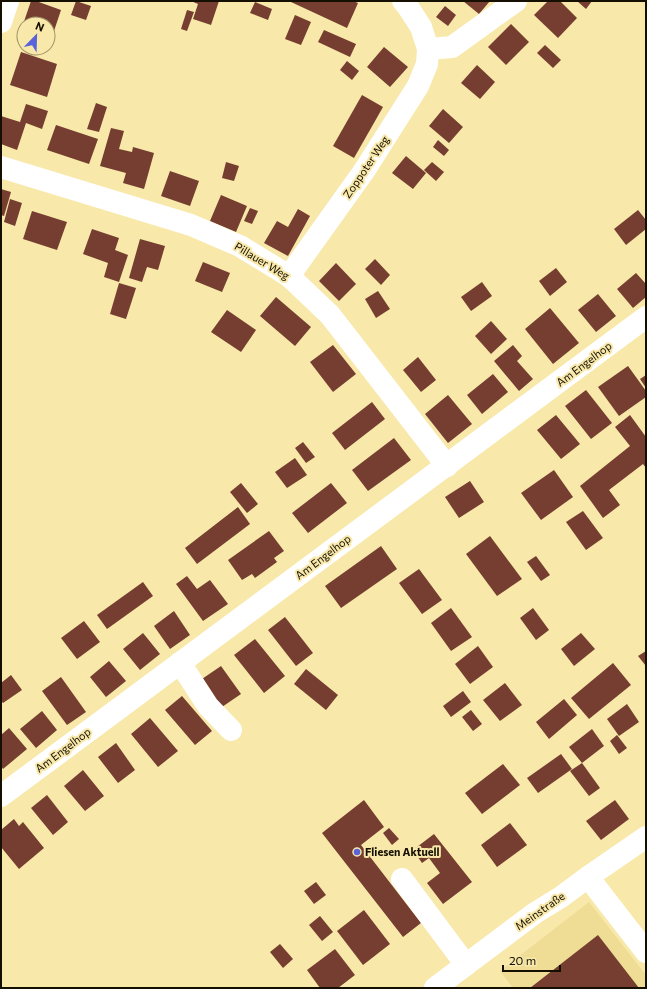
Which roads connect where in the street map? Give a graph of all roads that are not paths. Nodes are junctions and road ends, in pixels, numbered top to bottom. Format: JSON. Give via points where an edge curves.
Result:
{"nodes":[{"id":1,"x":8,"y":1,"type":"edge"},
{"id":2,"x":403,"y":1,"type":"edge"},
{"id":3,"x":516,"y":1,"type":"edge"},
{"id":4,"x":1,"y":22,"type":"edge"},
{"id":5,"x":428,"y":49,"type":"junction"},
{"id":6,"x":1,"y":167,"type":"edge"},
{"id":7,"x":289,"y":276,"type":"junction"},
{"id":8,"x":643,"y":326,"type":"edge"},
{"id":9,"x":447,"y":466,"type":"junction"},
{"id":10,"x":180,"y":663,"type":"junction"},
{"id":11,"x":231,"y":730,"type":"dead end"},
{"id":12,"x":1,"y":796,"type":"edge"},
{"id":13,"x":646,"y":836,"type":"edge"},
{"id":14,"x":588,"y":877,"type":"junction"},
{"id":15,"x":402,"y":879,"type":"dead end"},
{"id":16,"x":646,"y":952,"type":"edge"},
{"id":17,"x":466,"y":965,"type":"junction"},
{"id":18,"x":435,"y":988,"type":"edge"}],
"edges":[{"from":1,"to":4,"type":"street"},
{"from":2,"to":5,"type":"street","name":"Zoppoter Weg","via":[[422,27]]},
{"from":3,"to":5,"type":"street","via":[[452,47]]},
{"from":5,"to":7,"type":"street","name":"Zoppoter Weg","via":[[427,64],[418,86],[364,171]]},
{"from":6,"to":7,"type":"street","name":"Pillauer Weg","via":[[192,225],[240,246]]},
{"from":7,"to":9,"type":"street","name":"Pillauer Weg","via":[[330,315]]},
{"from":8,"to":9,"type":"street","name":"Am Engelhop"},
{"from":9,"to":10,"type":"street","name":"Am Engelhop"},
{"from":10,"to":11,"type":"street","via":[[208,706]]},
{"from":10,"to":12,"type":"street","name":"Am Engelhop"},
{"from":13,"to":14,"type":"street","name":"Meinstraße"},
{"from":14,"to":16,"type":"street"},
{"from":14,"to":17,"type":"street","name":"Meinstraße"},
{"from":15,"to":17,"type":"street"},
{"from":17,"to":18,"type":"street","name":"Meinstraße"}]}
